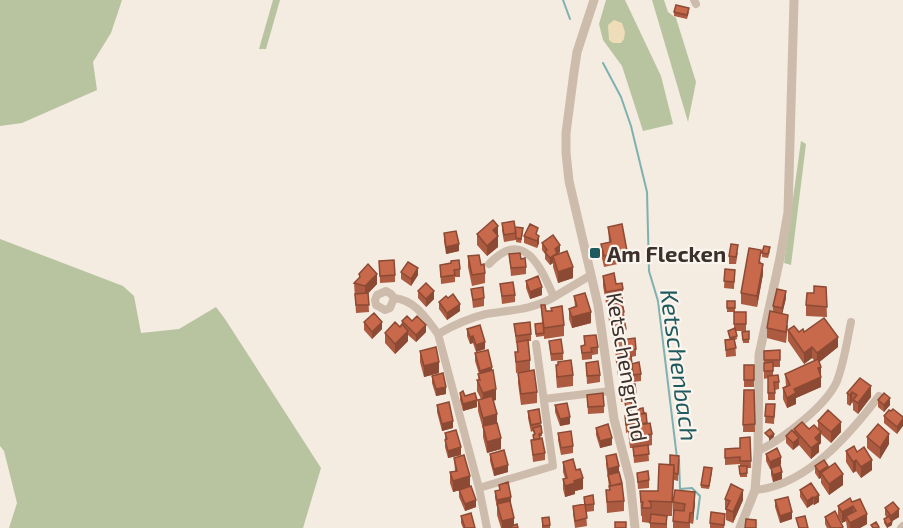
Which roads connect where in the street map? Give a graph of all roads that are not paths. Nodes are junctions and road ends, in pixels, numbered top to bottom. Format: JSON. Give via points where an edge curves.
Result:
{"nodes":[{"id":1,"x":594,"y":0,"type":"edge"},
{"id":2,"x":794,"y":0,"type":"edge"},
{"id":3,"x":489,"y":264,"type":"dead end"},
{"id":4,"x":591,"y":275,"type":"junction"},
{"id":5,"x":554,"y":297,"type":"junction"},
{"id":6,"x":394,"y":298,"type":"dead end"},
{"id":7,"x":851,"y":322,"type":"dead end"},
{"id":8,"x":438,"y":334,"type":"junction"},
{"id":9,"x":536,"y":344,"type":"dead end"},
{"id":10,"x":610,"y":391,"type":"junction"},
{"id":11,"x":879,"y":396,"type":"edge"},
{"id":12,"x":544,"y":399,"type":"junction"},
{"id":13,"x":758,"y":451,"type":"junction"},
{"id":14,"x":479,"y":488,"type":"junction"},
{"id":15,"x":755,"y":490,"type":"junction"},
{"id":16,"x":487,"y":528,"type":"edge"},
{"id":17,"x":635,"y":528,"type":"edge"},
{"id":18,"x":740,"y":528,"type":"edge"}],
"edges":[{"from":1,"to":4,"type":"street","name":"Ketschengrund","via":[[578,52],[566,133],[570,181]]},
{"from":2,"to":13,"type":"street","via":[[788,212],[759,355]]},
{"from":3,"to":5,"type":"street","via":[[498,254],[509,250],[531,256],[540,265]]},
{"from":4,"to":5,"type":"street"},
{"from":4,"to":10,"type":"street","name":"Ketschengrund"},
{"from":5,"to":8,"type":"street","via":[[529,308],[484,315]]},
{"from":6,"to":8,"type":"street","via":[[417,307]]},
{"from":7,"to":13,"type":"street","via":[[841,369],[830,394],[778,440]]},
{"from":8,"to":14,"type":"street"},
{"from":9,"to":12,"type":"street"},
{"from":10,"to":12,"type":"street"},
{"from":10,"to":17,"type":"street","name":"Ketschengrund","via":[[630,480]]},
{"from":11,"to":15,"type":"street","via":[[854,428],[806,469],[780,485]]},
{"from":12,"to":14,"type":"street","via":[[554,466]]},
{"from":13,"to":15,"type":"street"},
{"from":14,"to":16,"type":"street"},
{"from":15,"to":18,"type":"street"}]}
